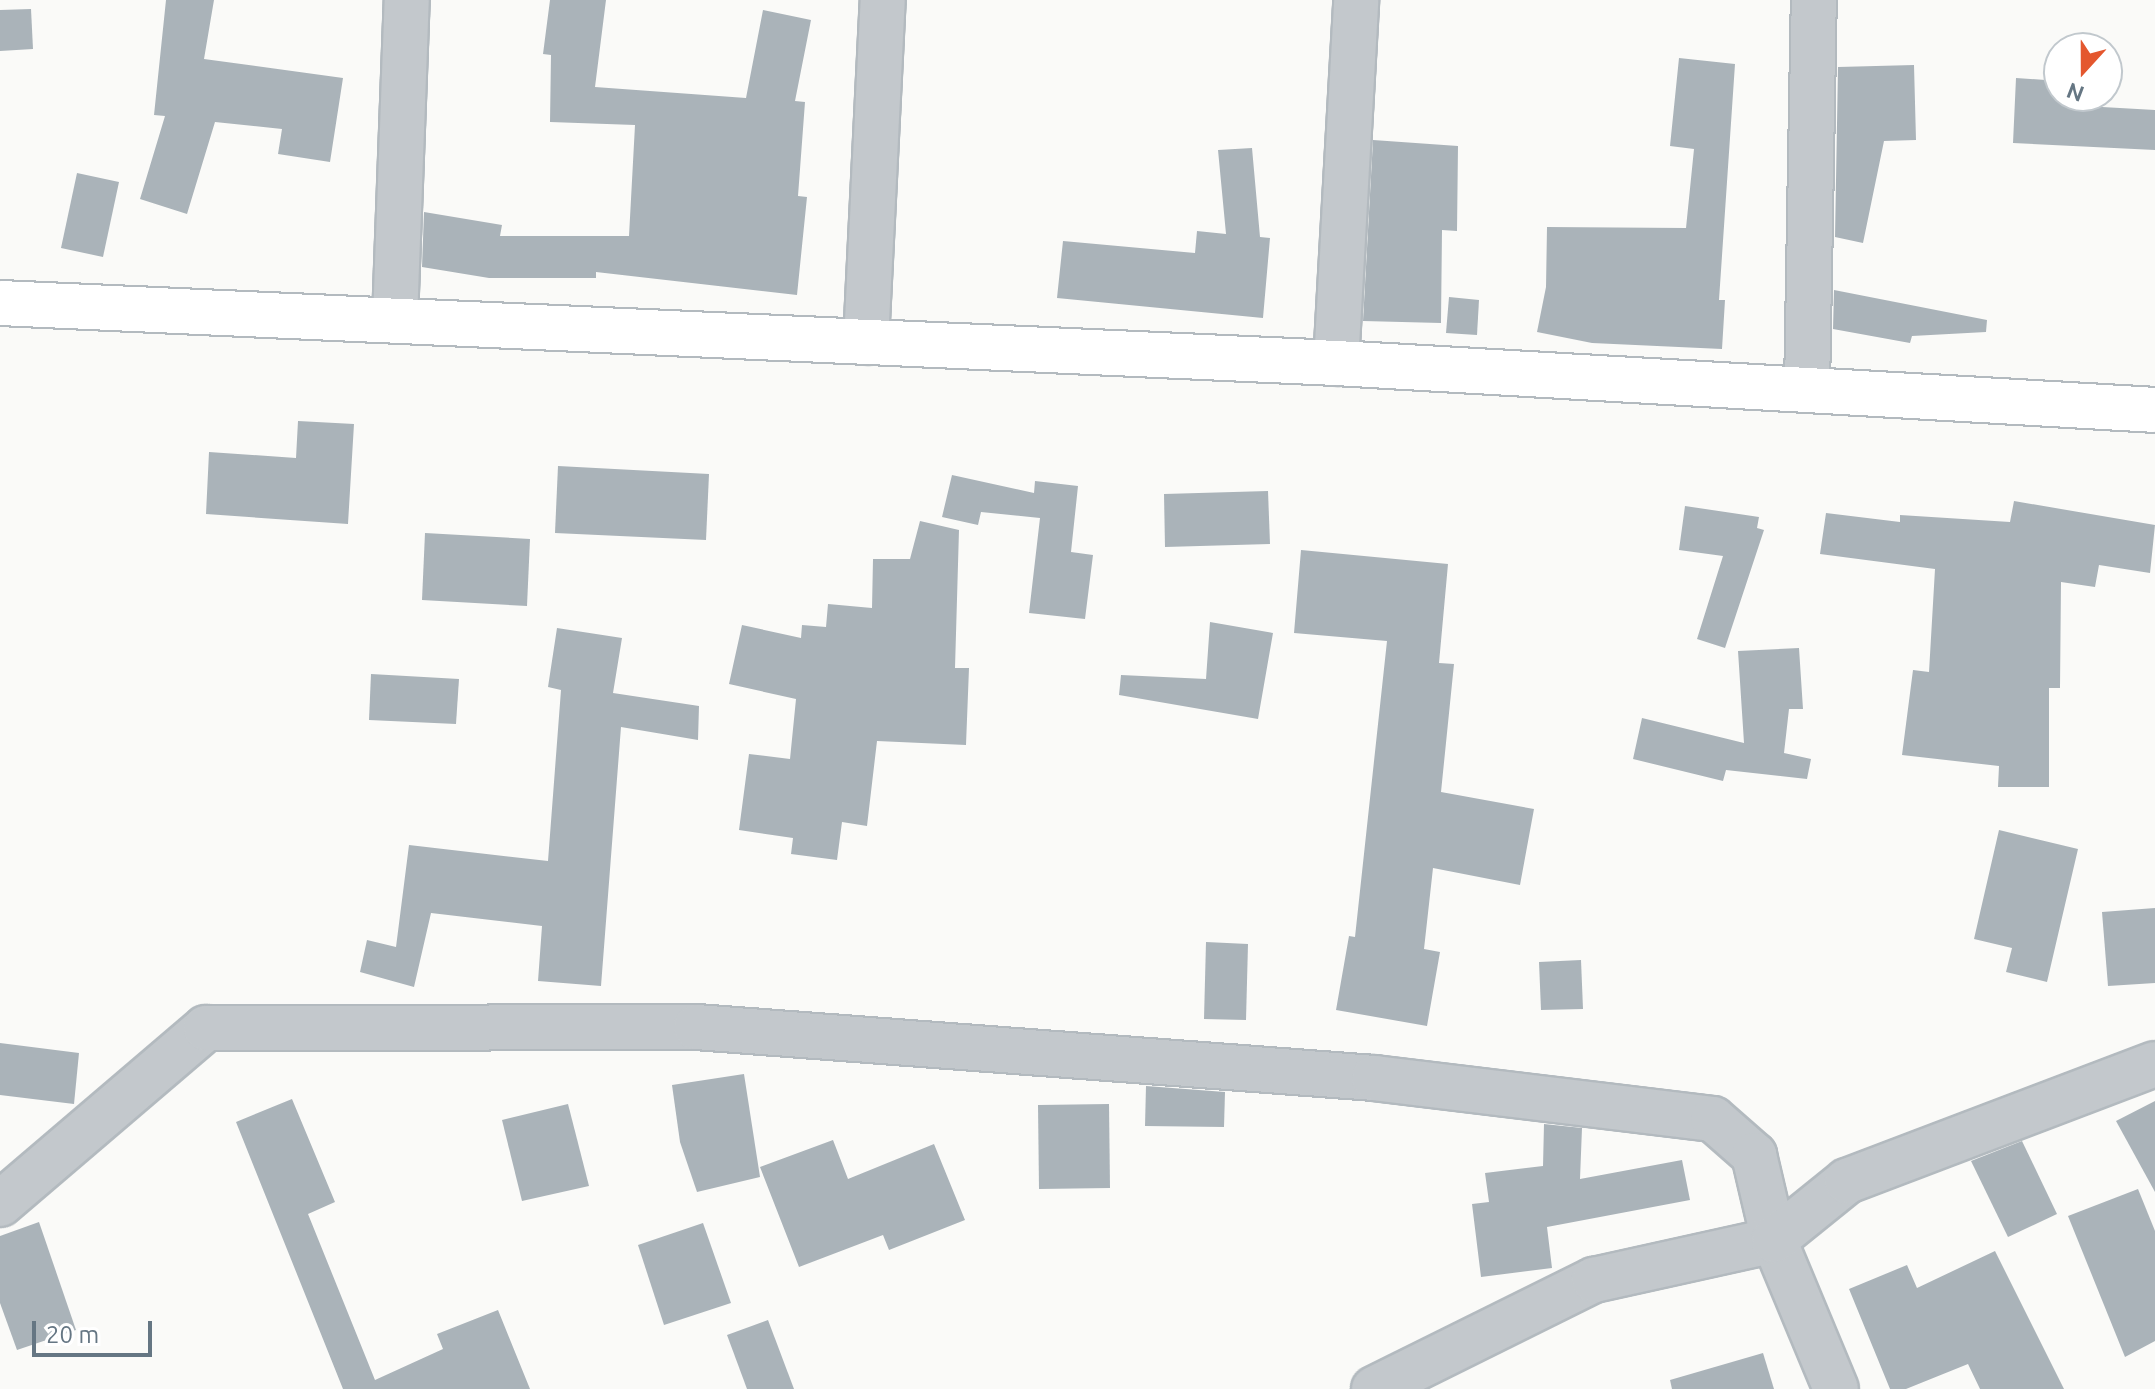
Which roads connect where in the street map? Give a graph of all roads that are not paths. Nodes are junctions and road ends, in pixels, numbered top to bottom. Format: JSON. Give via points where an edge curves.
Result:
{"nodes":[{"id":1,"x":407,"y":0,"type":"edge"},
{"id":2,"x":883,"y":0,"type":"edge"},
{"id":3,"x":1356,"y":0,"type":"edge"},
{"id":4,"x":1814,"y":0,"type":"edge"},
{"id":5,"x":0,"y":303,"type":"edge"},
{"id":6,"x":395,"y":320,"type":"junction"},
{"id":7,"x":866,"y":342,"type":"junction"},
{"id":8,"x":1336,"y":363,"type":"junction"},
{"id":9,"x":1807,"y":390,"type":"junction"},
{"id":10,"x":2155,"y":410,"type":"edge"},
{"id":11,"x":2155,"y":1064,"type":"edge"},
{"id":12,"x":0,"y":1204,"type":"edge"},
{"id":13,"x":1774,"y":1240,"type":"junction"},
{"id":14,"x":1374,"y":1389,"type":"edge"},
{"id":15,"x":1836,"y":1389,"type":"edge"}],
"edges":[{"from":1,"to":6,"type":"street"},
{"from":2,"to":7,"type":"street"},
{"from":3,"to":8,"type":"street"},
{"from":4,"to":9,"type":"street"},
{"from":5,"to":6,"type":"main road"},
{"from":6,"to":7,"type":"main road"},
{"from":7,"to":8,"type":"main road"},
{"from":8,"to":9,"type":"main road"},
{"from":9,"to":10,"type":"main road"},
{"from":11,"to":13,"type":"street","via":[[1847,1181]]},
{"from":12,"to":13,"type":"street","via":[[206,1028],[696,1027],[1374,1078],[1713,1119],[1754,1155]]},
{"from":13,"to":14,"type":"street","via":[[1594,1280]]},
{"from":13,"to":15,"type":"street"}]}
